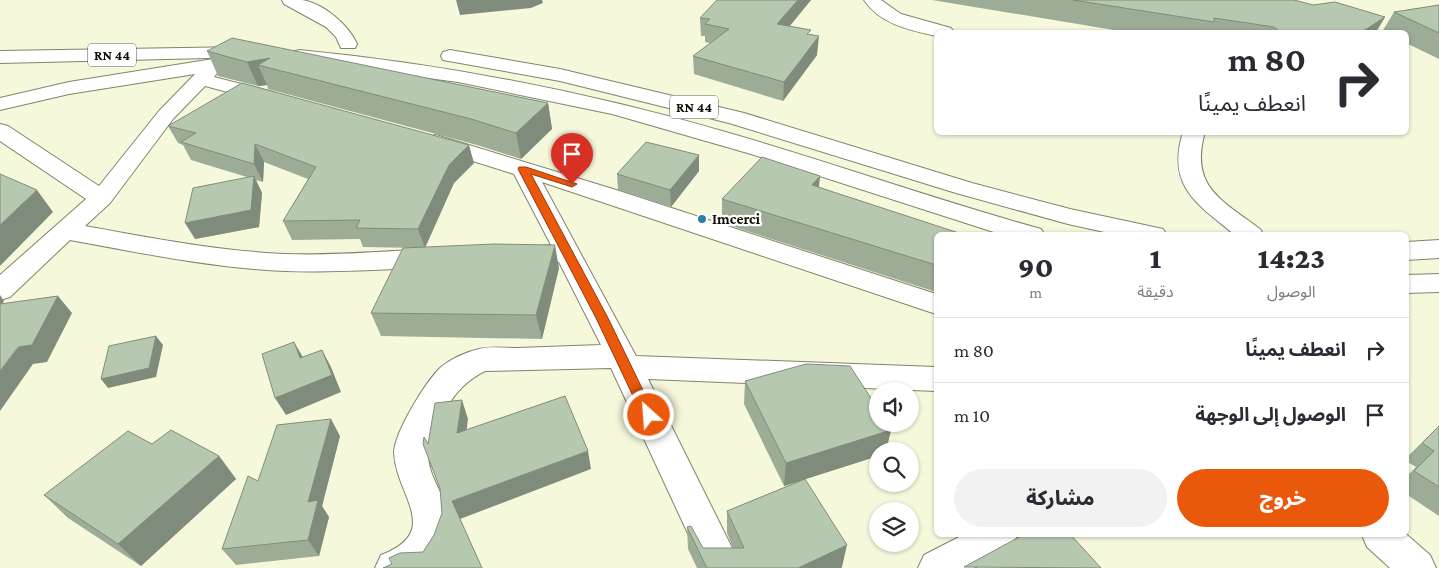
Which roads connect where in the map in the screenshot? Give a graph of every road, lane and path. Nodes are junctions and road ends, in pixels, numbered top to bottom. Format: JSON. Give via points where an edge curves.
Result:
{"nodes":[{"id":1,"x":290,"y":0,"type":"edge"},
{"id":2,"x":872,"y":0,"type":"edge"},
{"id":3,"x":939,"y":30,"type":"edge"},
{"id":4,"x":348,"y":44,"type":"junction"},
{"id":5,"x":271,"y":51,"type":"junction"},
{"id":6,"x":0,"y":57,"type":"edge"},
{"id":7,"x":212,"y":66,"type":"junction"},
{"id":8,"x":0,"y":104,"type":"edge"},
{"id":9,"x":293,"y":104,"type":"edge"},
{"id":10,"x":0,"y":131,"type":"edge"},
{"id":11,"x":1193,"y":135,"type":"edge"},
{"id":12,"x":414,"y":136,"type":"edge"},
{"id":13,"x":523,"y":169,"type":"junction"},
{"id":14,"x":101,"y":198,"type":"junction"},
{"id":15,"x":65,"y":231,"type":"junction"},
{"id":16,"x":1022,"y":232,"type":"edge"},
{"id":17,"x":1140,"y":232,"type":"edge"},
{"id":18,"x":1248,"y":232,"type":"edge"},
{"id":19,"x":1439,"y":249,"type":"edge"},
{"id":20,"x":1409,"y":251,"type":"edge"},
{"id":21,"x":568,"y":254,"type":"junction"},
{"id":22,"x":500,"y":256,"type":"edge"},
{"id":23,"x":461,"y":257,"type":"edge"},
{"id":24,"x":1439,"y":283,"type":"edge"},
{"id":25,"x":1409,"y":284,"type":"edge"},
{"id":26,"x":0,"y":290,"type":"edge"},
{"id":27,"x":934,"y":303,"type":"edge"},
{"id":28,"x":623,"y":361,"type":"junction"},
{"id":29,"x":934,"y":379,"type":"edge"},
{"id":30,"x":994,"y":537,"type":"edge"},
{"id":31,"x":1382,"y":537,"type":"edge"},
{"id":32,"x":394,"y":568,"type":"edge"},
{"id":33,"x":723,"y":568,"type":"edge"},
{"id":34,"x":936,"y":568,"type":"edge"},
{"id":35,"x":1417,"y":568,"type":"edge"}],
"edges":[{"from":1,"to":4,"type":"street","via":[[337,27]]},
{"from":2,"to":3,"type":"street","via":[[890,15]]},
{"from":4,"to":5,"type":"street","number":"RN 44","via":[[318,44]]},
{"from":4,"to":17,"type":"street","number":"RN 44","via":[[495,62],[617,88],[736,118],[1009,200]]},
{"from":5,"to":7,"type":"street","number":"RN 44"},
{"from":5,"to":16,"type":"street","number":"RN 44","via":[[475,78],[540,92],[718,137]]},
{"from":6,"to":7,"type":"street","number":"RN 44"},
{"from":7,"to":8,"type":"street","via":[[69,88]]},
{"from":7,"to":9,"type":"street"},
{"from":7,"to":14,"type":"street","via":[[166,115]]},
{"from":10,"to":14,"type":"street"},
{"from":11,"to":18,"type":"street","via":[[1186,163],[1192,181],[1204,196]]},
{"from":12,"to":13,"type":"street"},
{"from":13,"to":21,"type":"street"},
{"from":13,"to":27,"type":"street"},
{"from":14,"to":15,"type":"street"},
{"from":15,"to":23,"type":"street","via":[[181,252],[265,261],[344,262]]},
{"from":15,"to":26,"type":"street"},
{"from":19,"to":20,"type":"street"},
{"from":21,"to":22,"type":"street"},
{"from":21,"to":28,"type":"street"},
{"from":24,"to":25,"type":"street"},
{"from":28,"to":29,"type":"street"},
{"from":28,"to":32,"type":"street","via":[[481,360],[450,378],[437,395],[411,449],[431,512],[430,533],[423,550],[412,561]]},
{"from":28,"to":33,"type":"street"},
{"from":30,"to":34,"type":"street"},
{"from":31,"to":35,"type":"street"}]}
